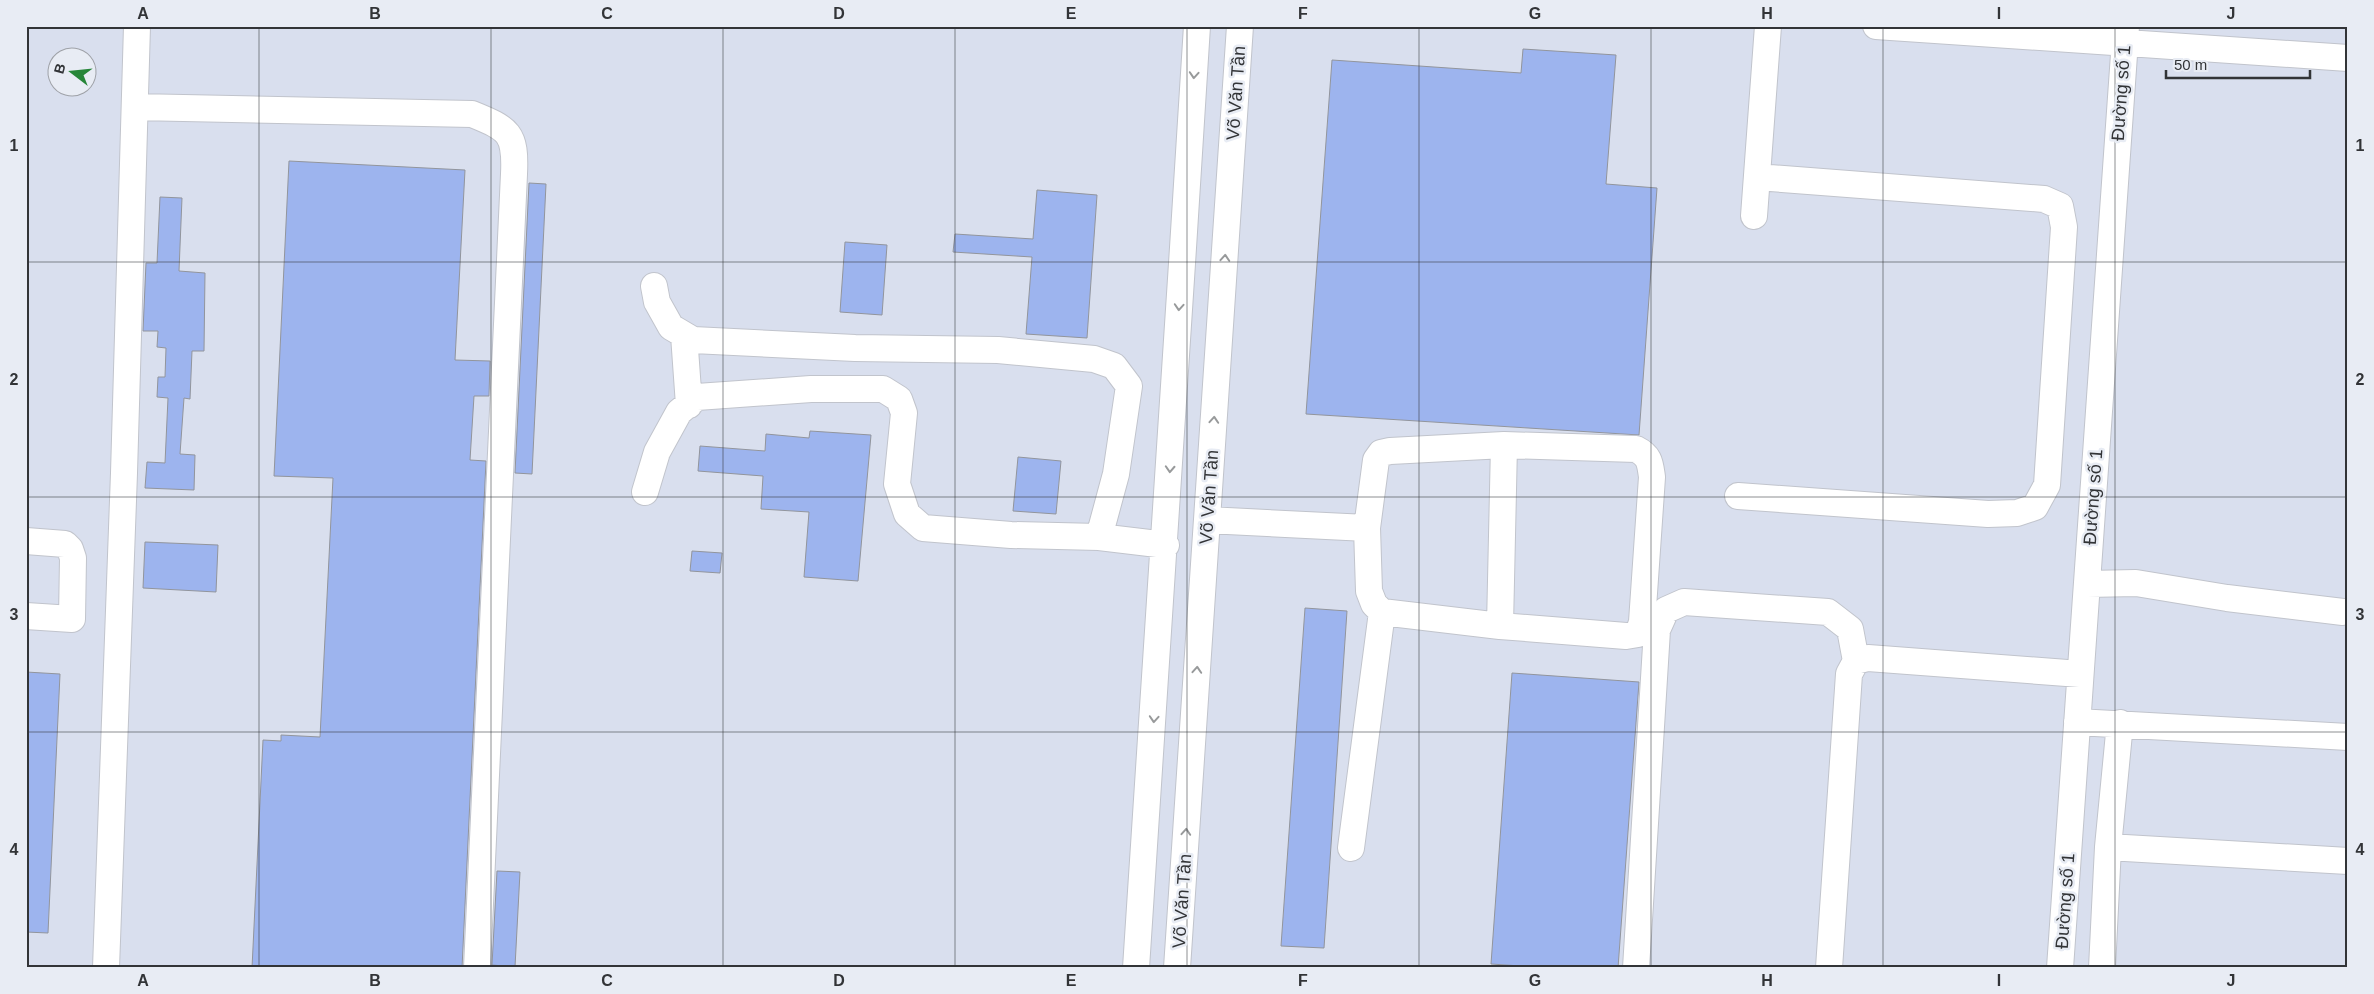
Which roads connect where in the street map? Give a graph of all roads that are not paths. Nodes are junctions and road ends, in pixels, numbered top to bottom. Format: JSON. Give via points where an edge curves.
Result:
{"nodes":[{"id":1,"x":137,"y":26,"type":"edge"},
{"id":2,"x":1198,"y":26,"type":"edge"},
{"id":3,"x":1240,"y":26,"type":"edge"},
{"id":4,"x":1768,"y":26,"type":"edge"},
{"id":5,"x":1876,"y":26,"type":"edge"},
{"id":6,"x":2125,"y":34,"type":"edge"},
{"id":7,"x":2348,"y":58,"type":"edge"},
{"id":8,"x":135,"y":107,"type":"junction"},
{"id":9,"x":1757,"y":177,"type":"junction"},
{"id":10,"x":1754,"y":216,"type":"dead end"},
{"id":11,"x":654,"y":286,"type":"dead end"},
{"id":12,"x":684,"y":335,"type":"junction"},
{"id":13,"x":688,"y":405,"type":"junction"},
{"id":14,"x":1504,"y":445,"type":"junction"},
{"id":15,"x":646,"y":492,"type":"dead end"},
{"id":16,"x":1738,"y":496,"type":"dead end"},
{"id":17,"x":1207,"y":520,"type":"junction"},
{"id":18,"x":1367,"y":528,"type":"junction"},
{"id":19,"x":1099,"y":537,"type":"junction"},
{"id":20,"x":26,"y":541,"type":"edge"},
{"id":21,"x":1166,"y":545,"type":"junction"},
{"id":22,"x":2086,"y":584,"type":"junction"},
{"id":23,"x":1382,"y":612,"type":"junction"},
{"id":24,"x":2343,"y":612,"type":"dead end"},
{"id":25,"x":26,"y":616,"type":"edge"},
{"id":26,"x":1500,"y":626,"type":"junction"},
{"id":27,"x":1856,"y":661,"type":"junction"},
{"id":28,"x":2080,"y":674,"type":"junction"},
{"id":29,"x":2077,"y":722,"type":"junction"},
{"id":30,"x":2120,"y":723,"type":"junction"},
{"id":31,"x":2348,"y":737,"type":"edge"},
{"id":32,"x":2108,"y":847,"type":"junction"},
{"id":33,"x":1351,"y":848,"type":"dead end"},
{"id":34,"x":2348,"y":861,"type":"edge"},
{"id":35,"x":106,"y":968,"type":"edge"},
{"id":36,"x":477,"y":968,"type":"edge"},
{"id":37,"x":1136,"y":968,"type":"edge"},
{"id":38,"x":1177,"y":968,"type":"edge"},
{"id":39,"x":1636,"y":968,"type":"edge"},
{"id":40,"x":1830,"y":968,"type":"edge"},
{"id":41,"x":2060,"y":968,"type":"edge"},
{"id":42,"x":2102,"y":968,"type":"edge"}],
"edges":[{"from":1,"to":8,"type":"street"},
{"from":2,"to":21,"type":"street","one_way":true,"via":[[1174,372]]},
{"from":17,"to":3,"type":"street","name":"Võ Văn Tần","one_way":true},
{"from":4,"to":9,"type":"street"},
{"from":5,"to":6,"type":"street"},
{"from":6,"to":7,"type":"street"},
{"from":6,"to":22,"type":"street","name":"Đường số 1"},
{"from":8,"to":35,"type":"street"},
{"from":8,"to":36,"type":"street","via":[[472,114],[504,129],[512,140],[515,155]]},
{"from":9,"to":10,"type":"street"},
{"from":9,"to":16,"type":"street","via":[[2044,199],[2060,206],[2064,227],[2047,485],[2035,507],[2017,513],[1988,514]]},
{"from":11,"to":12,"type":"street","via":[[657,302],[671,327]]},
{"from":12,"to":13,"type":"street"},
{"from":12,"to":19,"type":"street","via":[[693,340],[836,347],[998,350],[1094,358],[1114,366],[1129,386],[1116,474]]},
{"from":13,"to":15,"type":"street","via":[[679,412],[657,452]]},
{"from":13,"to":19,"type":"street","via":[[696,397],[811,389],[883,389],[899,399],[904,413],[897,484],[906,514],[923,528]]},
{"from":14,"to":18,"type":"street","via":[[1382,453],[1376,460]]},
{"from":14,"to":26,"type":"street"},
{"from":14,"to":26,"type":"street","via":[[1636,450],[1646,454],[1652,477],[1642,622],[1638,634],[1626,636]]},
{"from":17,"to":18,"type":"street"},
{"from":38,"to":17,"type":"street","name":"Võ Văn Tần","one_way":true},
{"from":18,"to":23,"type":"street","via":[[1369,591],[1374,604]]},
{"from":19,"to":21,"type":"street"},
{"from":20,"to":25,"type":"street","via":[[65,544],[73,558],[72,619]]},
{"from":21,"to":37,"type":"street","one_way":true},
{"from":22,"to":24,"type":"street","via":[[2136,583]]},
{"from":22,"to":28,"type":"street","name":"Đường số 1"},
{"from":23,"to":26,"type":"street"},
{"from":23,"to":33,"type":"street"},
{"from":27,"to":28,"type":"street","via":[[1868,658]]},
{"from":27,"to":39,"type":"street","via":[[1850,629],[1828,612],[1684,602],[1666,610],[1656,630]]},
{"from":27,"to":40,"type":"street","via":[[1849,674]]},
{"from":28,"to":29,"type":"street","name":"Đường số 1"},
{"from":29,"to":30,"type":"street"},
{"from":29,"to":41,"type":"street","name":"Đường số 1"},
{"from":30,"to":31,"type":"street"},
{"from":30,"to":32,"type":"street"},
{"from":32,"to":34,"type":"street"},
{"from":32,"to":42,"type":"street"}]}
